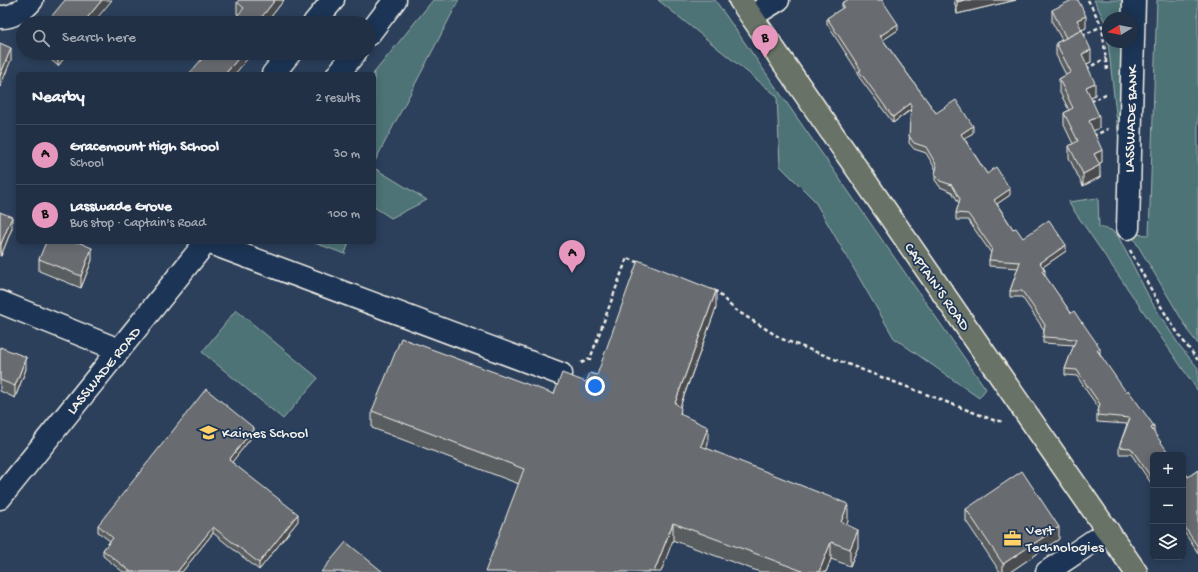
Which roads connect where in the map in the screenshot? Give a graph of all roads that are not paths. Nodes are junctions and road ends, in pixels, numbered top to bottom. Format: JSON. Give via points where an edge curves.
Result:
{"nodes":[{"id":1,"x":32,"y":0,"type":"edge"},
{"id":2,"x":333,"y":0,"type":"edge"},
{"id":3,"x":395,"y":0,"type":"edge"},
{"id":4,"x":778,"y":0,"type":"edge"},
{"id":5,"x":1134,"y":0,"type":"edge"},
{"id":6,"x":746,"y":8,"type":"edge"},
{"id":7,"x":320,"y":16,"type":"edge"},
{"id":8,"x":0,"y":17,"type":"edge"},
{"id":9,"x":376,"y":25,"type":"edge"},
{"id":10,"x":284,"y":60,"type":"edge"},
{"id":11,"x":349,"y":60,"type":"edge"},
{"id":12,"x":275,"y":72,"type":"edge"},
{"id":13,"x":340,"y":72,"type":"edge"},
{"id":14,"x":1122,"y":219,"type":"road end"},
{"id":15,"x":205,"y":244,"type":"edge"},
{"id":16,"x":212,"y":244,"type":"edge"},
{"id":17,"x":0,"y":302,"type":"edge"},
{"id":18,"x":119,"y":350,"type":"junction"},
{"id":19,"x":561,"y":374,"type":"edge"},
{"id":20,"x":0,"y":498,"type":"edge"},
{"id":21,"x":1108,"y":531,"type":"junction"},
{"id":22,"x":1047,"y":572,"type":"edge"},
{"id":23,"x":1136,"y":572,"type":"edge"}],
"edges":[{"from":1,"to":8,"type":"street","via":[[18,12]]},
{"from":2,"to":7,"type":"street"},
{"from":3,"to":9,"type":"street"},
{"from":4,"to":6,"type":"street"},
{"from":5,"to":14,"type":"street","name":"LASSWADE BANK"},
{"from":6,"to":21,"type":"main road","name":"CAPTAIN'S ROAD"},
{"from":10,"to":12,"type":"street"},
{"from":11,"to":13,"type":"street"},
{"from":15,"to":18,"type":"street","name":"LASSWADE ROAD"},
{"from":16,"to":19,"type":"street"},
{"from":17,"to":18,"type":"street"},
{"from":18,"to":20,"type":"street","name":"LASSWADE ROAD"},
{"from":21,"to":22,"type":"street"},
{"from":21,"to":23,"type":"main road","name":"CAPTAIN'S ROAD"}]}
